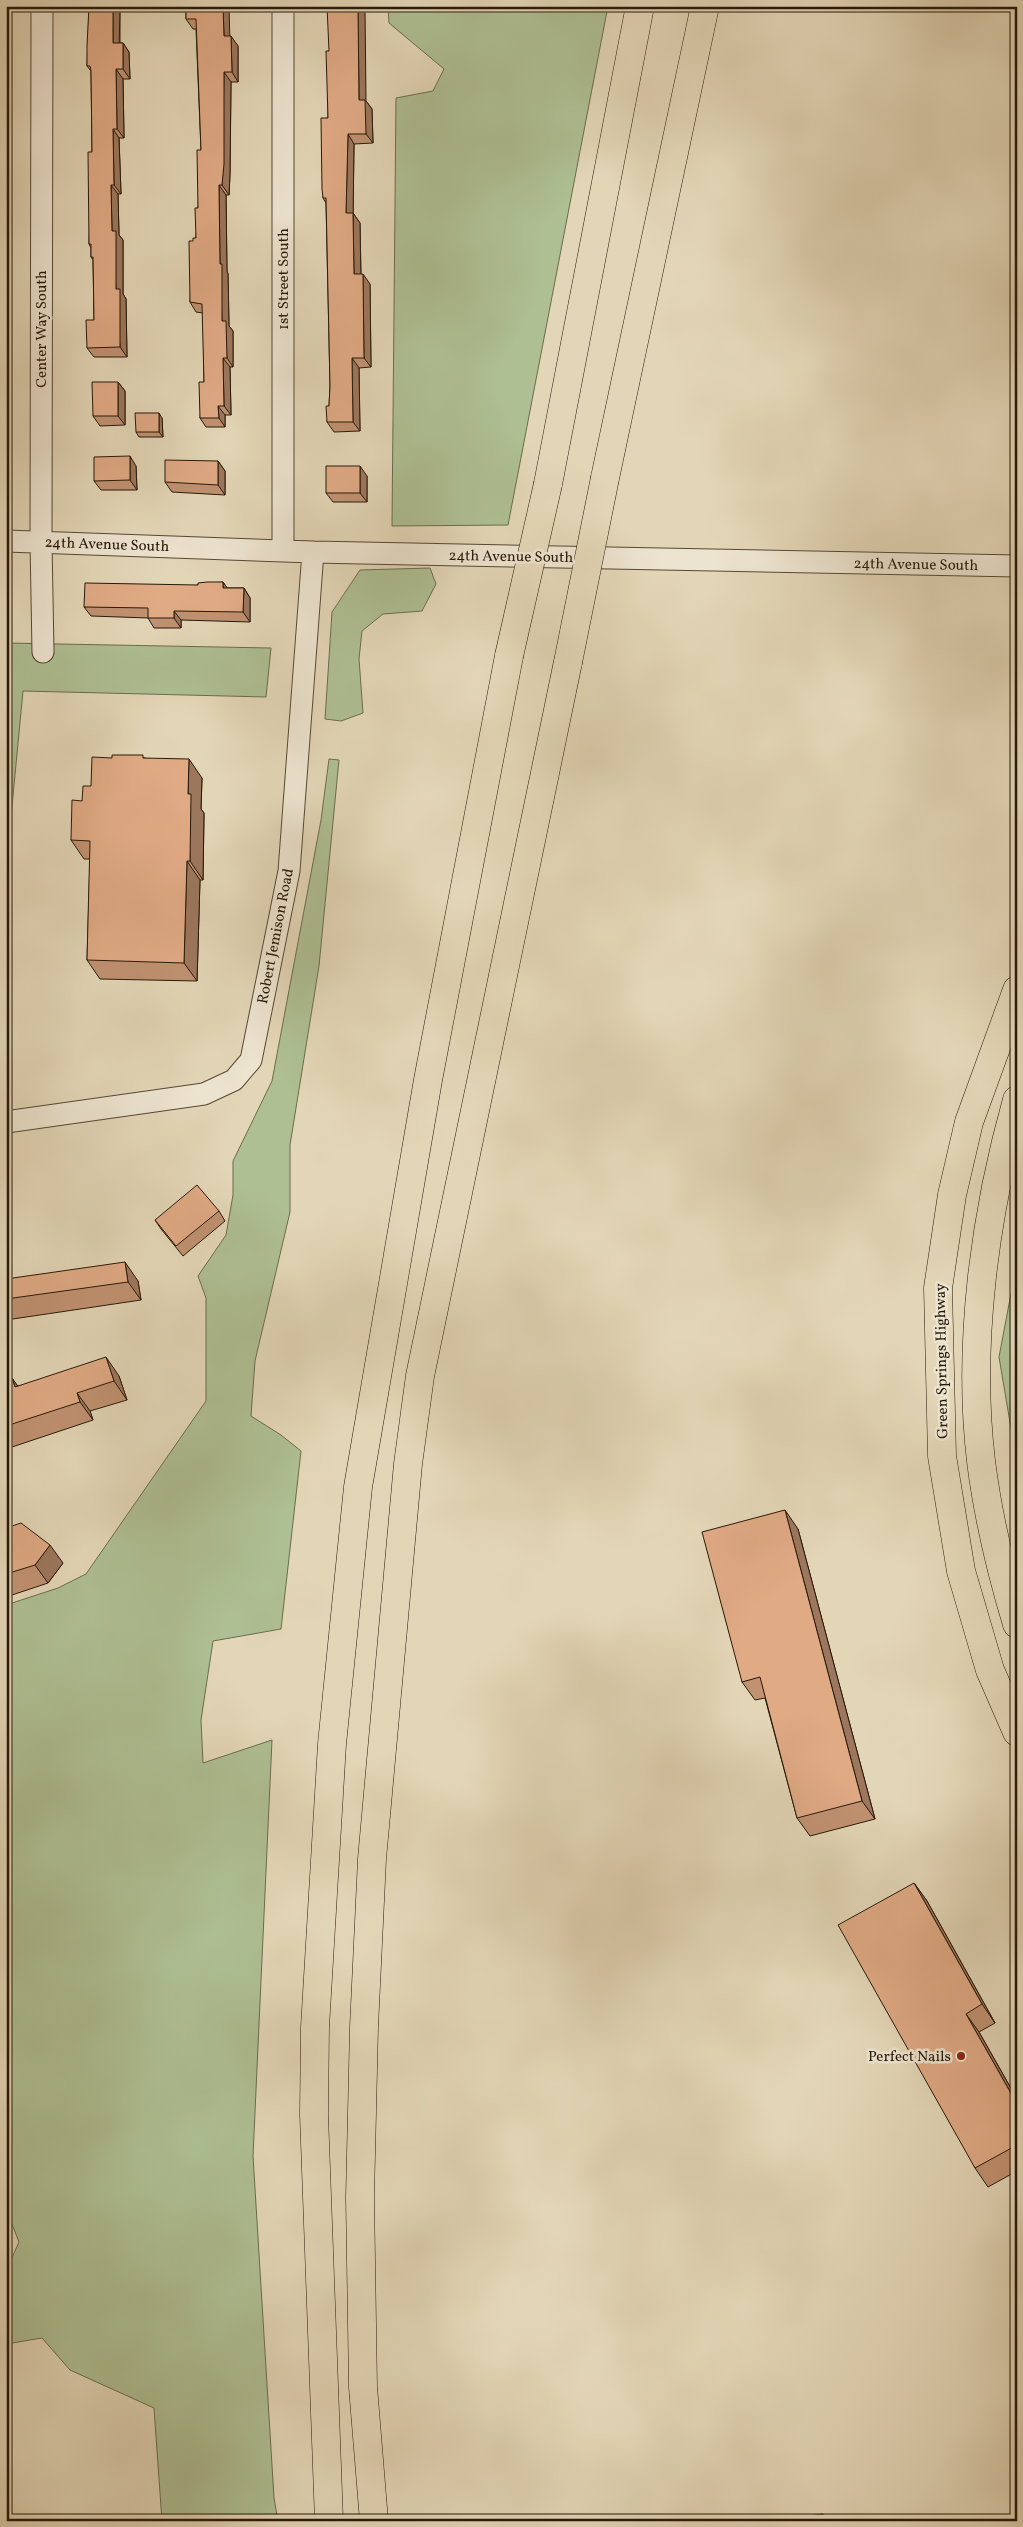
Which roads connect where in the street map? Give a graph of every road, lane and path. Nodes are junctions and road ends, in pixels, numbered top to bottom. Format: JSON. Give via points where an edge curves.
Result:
{"nodes":[{"id":1,"x":42,"y":6,"type":"edge"},
{"id":2,"x":283,"y":6,"type":"edge"},
{"id":3,"x":640,"y":6,"type":"edge"},
{"id":4,"x":705,"y":6,"type":"edge"},
{"id":5,"x":6,"y":541,"type":"edge"},
{"id":6,"x":41,"y":542,"type":"junction"},
{"id":7,"x":283,"y":551,"type":"junction"},
{"id":8,"x":313,"y":552,"type":"junction"},
{"id":9,"x":1017,"y":566,"type":"edge"},
{"id":10,"x":43,"y":652,"type":"dead end"},
{"id":11,"x":1017,"y":990,"type":"edge"},
{"id":12,"x":1017,"y":1100,"type":"edge"},
{"id":13,"x":6,"y":1122,"type":"edge"},
{"id":14,"x":1017,"y":1624,"type":"edge"},
{"id":15,"x":1017,"y":1732,"type":"edge"},
{"id":16,"x":329,"y":2521,"type":"edge"},
{"id":17,"x":374,"y":2521,"type":"edge"}],
"edges":[{"from":1,"to":6,"type":"street","name":"Center Way South"},
{"from":2,"to":7,"type":"street","name":"1st Street South"},
{"from":3,"to":16,"type":"main road","bridge":true,"via":[[548,484],[509,656],[428,1080],[358,1486],[334,1725],[315,2027],[314,2115]]},
{"from":4,"to":17,"type":"main road","bridge":true,"via":[[420,1376],[408,1464],[372,1859],[364,2027],[360,2198],[363,2386]]},
{"from":5,"to":6,"type":"street","name":"24th Avenue South"},
{"from":6,"to":7,"type":"street","name":"24th Avenue South"},
{"from":6,"to":10,"type":"street","name":"Center Way South"},
{"from":7,"to":8,"type":"street","name":"24th Avenue South"},
{"from":8,"to":9,"type":"street","name":"24th Avenue South"},
{"from":8,"to":13,"type":"street","name":"Robert Jemison Road","via":[[289,871],[251,1060],[234,1080],[204,1094]]},
{"from":11,"to":15,"type":"main road","name":"Green Springs Highway","via":[[969,1122],[952,1195],[938,1288],[942,1456],[961,1571],[990,1670]]},
{"from":12,"to":14,"type":"main road","via":[[992,1195],[976,1344],[981,1460],[993,1536]]}]}
